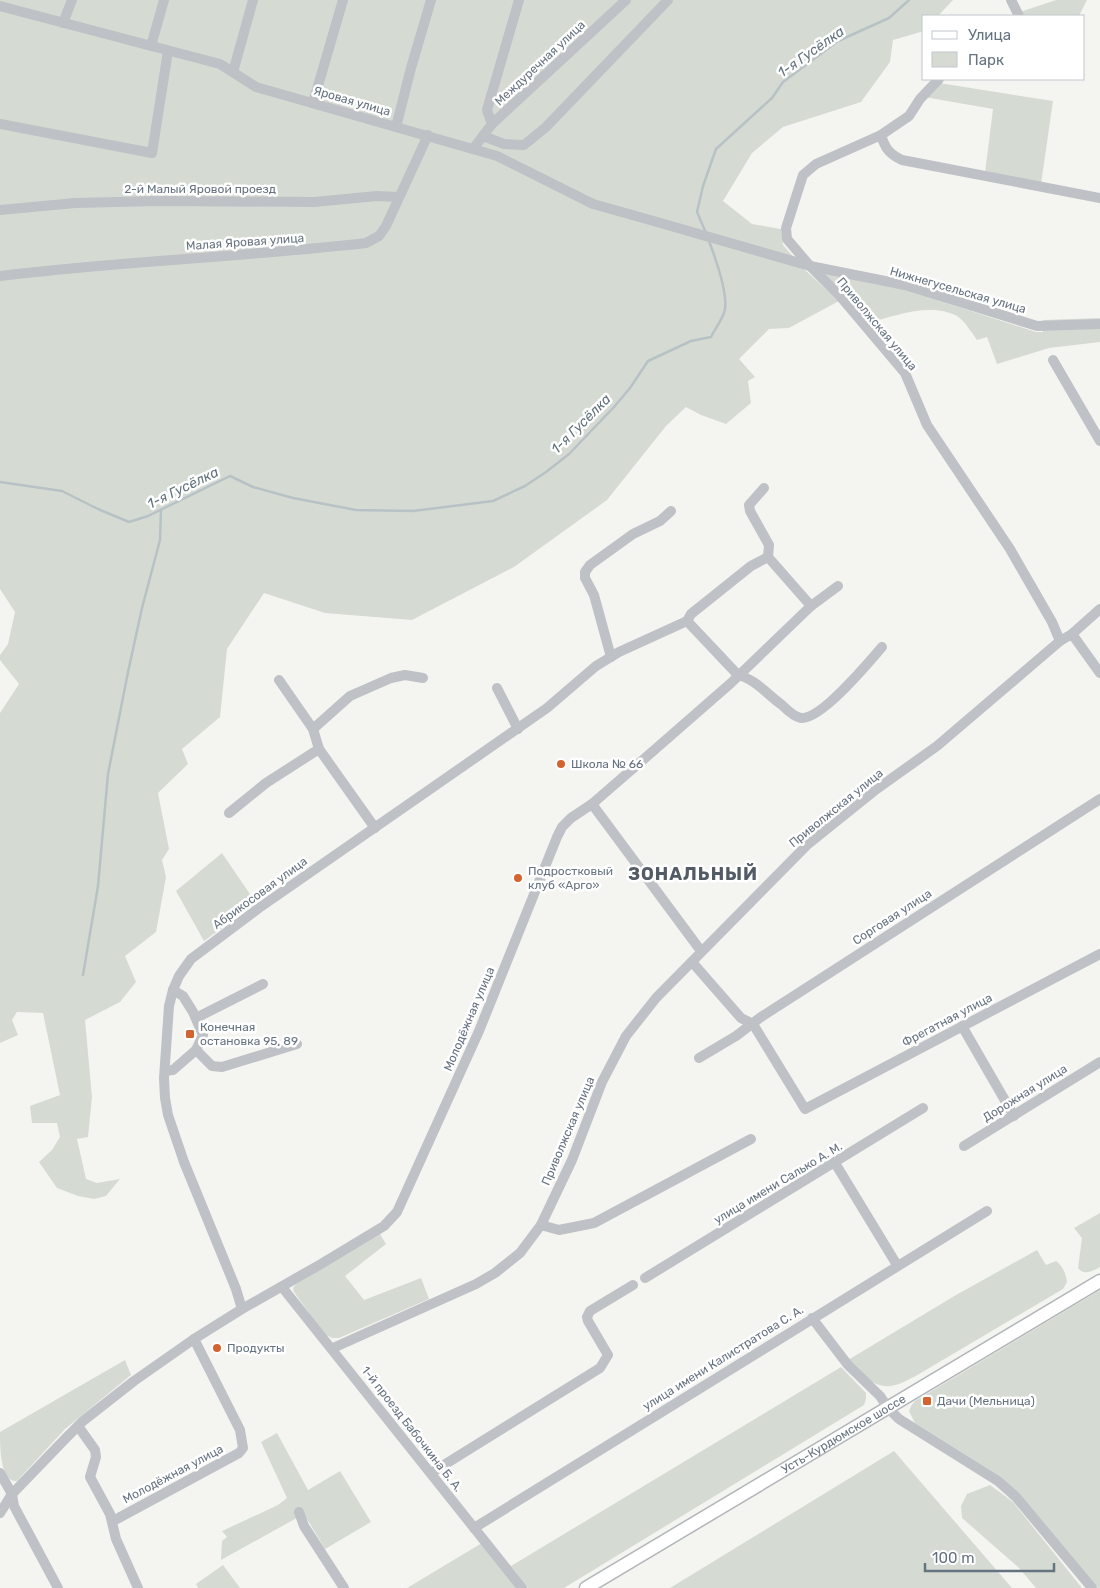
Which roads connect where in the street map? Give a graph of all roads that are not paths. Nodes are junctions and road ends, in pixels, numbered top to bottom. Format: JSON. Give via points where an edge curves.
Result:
{"nodes":[{"id":1,"x":72,"y":0,"type":"edge"},
{"id":2,"x":164,"y":0,"type":"edge"},
{"id":3,"x":252,"y":0,"type":"edge"},
{"id":4,"x":343,"y":0,"type":"edge"},
{"id":5,"x":431,"y":0,"type":"edge"},
{"id":6,"x":519,"y":0,"type":"edge"},
{"id":7,"x":668,"y":0,"type":"edge"},
{"id":8,"x":1012,"y":0,"type":"edge"},
{"id":9,"x":622,"y":2,"type":"edge"},
{"id":10,"x":0,"y":6,"type":"edge"},
{"id":11,"x":1019,"y":15,"type":"edge"},
{"id":12,"x":64,"y":23,"type":"junction"},
{"id":13,"x":151,"y":46,"type":"junction"},
{"id":14,"x":168,"y":51,"type":"junction"},
{"id":15,"x":233,"y":72,"type":"junction"},
{"id":16,"x":938,"y":80,"type":"edge"},
{"id":17,"x":313,"y":103,"type":"junction"},
{"id":18,"x":0,"y":124,"type":"edge"},
{"id":19,"x":492,"y":124,"type":"junction"},
{"id":20,"x":396,"y":127,"type":"junction"},
{"id":21,"x":881,"y":135,"type":"junction"},
{"id":22,"x":428,"y":136,"type":"junction"},
{"id":23,"x":483,"y":136,"type":"junction"},
{"id":24,"x":473,"y":148,"type":"junction"},
{"id":25,"x":399,"y":197,"type":"junction"},
{"id":26,"x":1100,"y":198,"type":"edge"},
{"id":27,"x":0,"y":210,"type":"edge"},
{"id":28,"x":693,"y":232,"type":"joint"},
{"id":29,"x":810,"y":266,"type":"junction"},
{"id":30,"x":0,"y":276,"type":"edge"},
{"id":31,"x":1100,"y":324,"type":"edge"},
{"id":32,"x":1052,"y":360,"type":"dead end"},
{"id":33,"x":1100,"y":440,"type":"edge"},
{"id":34,"x":764,"y":488,"type":"dead end"},
{"id":35,"x":671,"y":511,"type":"dead end"},
{"id":36,"x":768,"y":557,"type":"junction"},
{"id":37,"x":838,"y":586,"type":"dead end"},
{"id":38,"x":811,"y":606,"type":"junction"},
{"id":39,"x":1100,"y":609,"type":"edge"},
{"id":40,"x":687,"y":621,"type":"junction"},
{"id":41,"x":1072,"y":634,"type":"junction"},
{"id":42,"x":1060,"y":641,"type":"junction"},
{"id":43,"x":882,"y":647,"type":"dead end"},
{"id":44,"x":611,"y":657,"type":"junction"},
{"id":45,"x":1100,"y":673,"type":"edge"},
{"id":46,"x":738,"y":675,"type":"junction"},
{"id":47,"x":423,"y":678,"type":"dead end"},
{"id":48,"x":278,"y":680,"type":"dead end"},
{"id":49,"x":497,"y":688,"type":"dead end"},
{"id":50,"x":518,"y":729,"type":"junction"},
{"id":51,"x":313,"y":730,"type":"junction"},
{"id":52,"x":319,"y":749,"type":"junction"},
{"id":53,"x":1100,"y":798,"type":"edge"},
{"id":54,"x":592,"y":804,"type":"junction"},
{"id":55,"x":229,"y":812,"type":"dead end"},
{"id":56,"x":375,"y":828,"type":"junction"},
{"id":57,"x":701,"y":951,"type":"junction"},
{"id":58,"x":1100,"y":954,"type":"edge"},
{"id":59,"x":692,"y":962,"type":"junction"},
{"id":60,"x":263,"y":984,"type":"dead end"},
{"id":61,"x":173,"y":990,"type":"junction"},
{"id":62,"x":196,"y":1018,"type":"junction"},
{"id":63,"x":753,"y":1024,"type":"junction"},
{"id":64,"x":962,"y":1026,"type":"junction"},
{"id":65,"x":297,"y":1044,"type":"dead end"},
{"id":66,"x":196,"y":1050,"type":"junction"},
{"id":67,"x":699,"y":1058,"type":"dead end"},
{"id":68,"x":1100,"y":1062,"type":"edge"},
{"id":69,"x":165,"y":1072,"type":"junction"},
{"id":70,"x":923,"y":1108,"type":"dead end"},
{"id":71,"x":1014,"y":1116,"type":"junction"},
{"id":72,"x":751,"y":1139,"type":"dead end"},
{"id":73,"x":964,"y":1146,"type":"dead end"},
{"id":74,"x":835,"y":1163,"type":"junction"},
{"id":75,"x":986,"y":1211,"type":"dead end"},
{"id":76,"x":540,"y":1225,"type":"junction"},
{"id":77,"x":897,"y":1264,"type":"junction"},
{"id":78,"x":644,"y":1278,"type":"dead end"},
{"id":79,"x":1100,"y":1281,"type":"edge"},
{"id":80,"x":633,"y":1285,"type":"dead end"},
{"id":81,"x":282,"y":1287,"type":"junction"},
{"id":82,"x":242,"y":1309,"type":"junction"},
{"id":83,"x":812,"y":1318,"type":"junction"},
{"id":84,"x":194,"y":1339,"type":"junction"},
{"id":85,"x":332,"y":1348,"type":"junction"},
{"id":86,"x":888,"y":1408,"type":"junction"},
{"id":87,"x":78,"y":1426,"type":"junction"},
{"id":88,"x":0,"y":1473,"type":"edge"},
{"id":89,"x":431,"y":1473,"type":"junction"},
{"id":90,"x":12,"y":1494,"type":"junction"},
{"id":91,"x":299,"y":1512,"type":"dead end"},
{"id":92,"x":0,"y":1513,"type":"edge"},
{"id":93,"x":113,"y":1520,"type":"junction"},
{"id":94,"x":474,"y":1528,"type":"junction"},
{"id":95,"x":58,"y":1588,"type":"edge"},
{"id":96,"x":138,"y":1588,"type":"edge"},
{"id":97,"x":344,"y":1588,"type":"edge"},
{"id":98,"x":522,"y":1588,"type":"edge"},
{"id":99,"x":586,"y":1588,"type":"edge"},
{"id":100,"x":1092,"y":1588,"type":"edge"}],
"edges":[{"from":1,"to":12,"type":"street"},
{"from":2,"to":13,"type":"street"},
{"from":3,"to":15,"type":"street"},
{"from":4,"to":17,"type":"street"},
{"from":5,"to":20,"type":"street"},
{"from":6,"to":19,"type":"street","via":[[487,110]]},
{"from":7,"to":23,"type":"street","via":[[546,127],[524,145],[504,144]]},
{"from":8,"to":11,"type":"street"},
{"from":9,"to":19,"type":"street","name":"Междуречная улица"},
{"from":10,"to":12,"type":"street","name":"Яровая улица"},
{"from":12,"to":13,"type":"street","name":"Яровая улица"},
{"from":13,"to":14,"type":"street","name":"Яровая улица"},
{"from":14,"to":15,"type":"street","name":"Яровая улица","via":[[220,64]]},
{"from":14,"to":18,"type":"street","via":[[152,153]]},
{"from":15,"to":17,"type":"street","name":"Яровая улица","via":[[256,87]]},
{"from":16,"to":21,"type":"street","name":"Приволжская улица","via":[[908,116]]},
{"from":17,"to":20,"type":"street","name":"Яровая улица"},
{"from":19,"to":23,"type":"street","name":"Междуречная улица"},
{"from":20,"to":22,"type":"street","name":"Яровая улица"},
{"from":21,"to":26,"type":"street","via":[[885,148],[902,160]]},
{"from":21,"to":29,"type":"street","name":"Приволжская улица","via":[[816,164],[803,175],[786,228],[787,239]]},
{"from":22,"to":24,"type":"street","name":"Яровая улица"},
{"from":22,"to":25,"type":"street","name":"Малая Яровая улица"},
{"from":23,"to":24,"type":"street","name":"Междуречная улица"},
{"from":24,"to":28,"type":"street","name":"Яровая улица","via":[[497,156],[593,204]]},
{"from":25,"to":27,"type":"street","name":"2-й Малый Яровой проезд","via":[[314,202],[158,200]]},
{"from":25,"to":30,"type":"street","name":"Малая Яровая улица","via":[[379,236],[366,243]]},
{"from":28,"to":29,"type":"street","name":"Нижнегусельская улица"},
{"from":29,"to":31,"type":"street","name":"Нижнегусельская улица","via":[[905,285],[1037,326]]},
{"from":29,"to":42,"type":"street","name":"Приволжская улица","via":[[840,296],[905,373],[927,425],[1010,549]]},
{"from":32,"to":33,"type":"street"},
{"from":34,"to":36,"type":"street","via":[[749,505],[769,545]]},
{"from":35,"to":44,"type":"street","via":[[660,522],[633,534],[585,572]]},
{"from":36,"to":38,"type":"street"},
{"from":36,"to":40,"type":"street","name":"Абрикосовая улица","via":[[751,566],[691,614]]},
{"from":37,"to":38,"type":"street","name":"Молодёжная улица"},
{"from":38,"to":46,"type":"street","name":"Молодёжная улица"},
{"from":39,"to":41,"type":"street"},
{"from":40,"to":44,"type":"street","name":"Абрикосовая улица"},
{"from":40,"to":46,"type":"street"},
{"from":41,"to":42,"type":"street"},
{"from":41,"to":45,"type":"street"},
{"from":42,"to":57,"type":"street","name":"Приволжская улица","via":[[937,746],[808,844]]},
{"from":43,"to":46,"type":"street","via":[[842,692],[810,716],[801,718],[747,678]]},
{"from":44,"to":50,"type":"street","name":"Абрикосовая улица"},
{"from":46,"to":54,"type":"street","name":"Молодёжная улица"},
{"from":47,"to":51,"type":"street","via":[[391,678],[350,696]]},
{"from":48,"to":51,"type":"street"},
{"from":49,"to":50,"type":"street"},
{"from":50,"to":56,"type":"street","name":"Абрикосовая улица"},
{"from":51,"to":52,"type":"street"},
{"from":52,"to":55,"type":"street","via":[[266,783]]},
{"from":52,"to":56,"type":"street"},
{"from":53,"to":63,"type":"street","name":"Сорговая улица"},
{"from":54,"to":57,"type":"street"},
{"from":54,"to":81,"type":"street","name":"Молодёжная улица","via":[[571,818],[557,837],[479,1031],[397,1212],[384,1226]]},
{"from":56,"to":61,"type":"street","name":"Абрикосовая улица","via":[[191,959]]},
{"from":57,"to":59,"type":"street","name":"Приволжская улица"},
{"from":58,"to":64,"type":"street","name":"Фрегатная улица"},
{"from":59,"to":63,"type":"street","via":[[742,1018]]},
{"from":59,"to":76,"type":"street","name":"Приволжская улица","via":[[656,998],[626,1036],[602,1082],[572,1160]]},
{"from":60,"to":62,"type":"street"},
{"from":61,"to":62,"type":"street","via":[[182,996]]},
{"from":61,"to":69,"type":"street","name":"Абрикосовая улица"},
{"from":62,"to":66,"type":"street","via":[[203,1035]]},
{"from":63,"to":64,"type":"street","name":"Фрегатная улица","via":[[805,1109]]},
{"from":63,"to":67,"type":"street","name":"Сорговая улица"},
{"from":64,"to":71,"type":"street"},
{"from":65,"to":66,"type":"street","via":[[222,1067],[212,1066]]},
{"from":66,"to":69,"type":"street","via":[[173,1070]]},
{"from":68,"to":71,"type":"street","name":"Дорожная улица"},
{"from":69,"to":82,"type":"street","name":"Абрикосовая улица","via":[[165,1098],[184,1162]]},
{"from":70,"to":74,"type":"street","name":"улица имени Салько А. М."},
{"from":71,"to":73,"type":"street","name":"Дорожная улица"},
{"from":72,"to":76,"type":"street","via":[[594,1223],[559,1230]]},
{"from":74,"to":77,"type":"street"},
{"from":74,"to":78,"type":"street","name":"улица имени Салько А. М."},
{"from":75,"to":77,"type":"street","name":"улица имени Калистратова С. А."},
{"from":76,"to":85,"type":"street","name":"Приволжская улица","via":[[520,1252],[495,1274]]},
{"from":77,"to":83,"type":"street","name":"улица имени Калистратова С. А."},
{"from":79,"to":86,"type":"main road","name":"Усть-Курдюмское шоссе"},
{"from":80,"to":89,"type":"street","via":[[590,1311],[587,1317],[608,1355],[600,1368]]},
{"from":81,"to":82,"type":"street","name":"Молодёжная улица"},
{"from":81,"to":85,"type":"street","name":"1-й проезд Бабочкина Б. А."},
{"from":82,"to":84,"type":"street","name":"Молодёжная улица"},
{"from":83,"to":86,"type":"street","via":[[848,1365]]},
{"from":83,"to":94,"type":"street","name":"улица имени Калистратова С. А."},
{"from":84,"to":87,"type":"street","name":"Молодёжная улица"},
{"from":84,"to":93,"type":"street","name":"Молодёжная улица","via":[[240,1430],[244,1448]]},
{"from":85,"to":89,"type":"street","name":"1-й проезд Бабочкина Б. А."},
{"from":86,"to":99,"type":"main road","name":"Усть-Курдюмское шоссе"},
{"from":86,"to":100,"type":"street","via":[[899,1419],[998,1481]]},
{"from":87,"to":90,"type":"street","name":"Молодёжная улица"},
{"from":87,"to":93,"type":"street","name":"Молодёжная улица","via":[[95,1450],[90,1477]]},
{"from":88,"to":90,"type":"street"},
{"from":89,"to":94,"type":"street","name":"1-й проезд Бабочкина Б. А."},
{"from":90,"to":92,"type":"street","name":"Молодёжная улица"},
{"from":90,"to":95,"type":"street","via":[[14,1506]]},
{"from":91,"to":97,"type":"street","via":[[304,1526]]},
{"from":93,"to":96,"type":"street","name":"Молодёжная улица","via":[[116,1539]]},
{"from":94,"to":98,"type":"street","name":"1-й проезд Бабочкина Б. А."}]}
